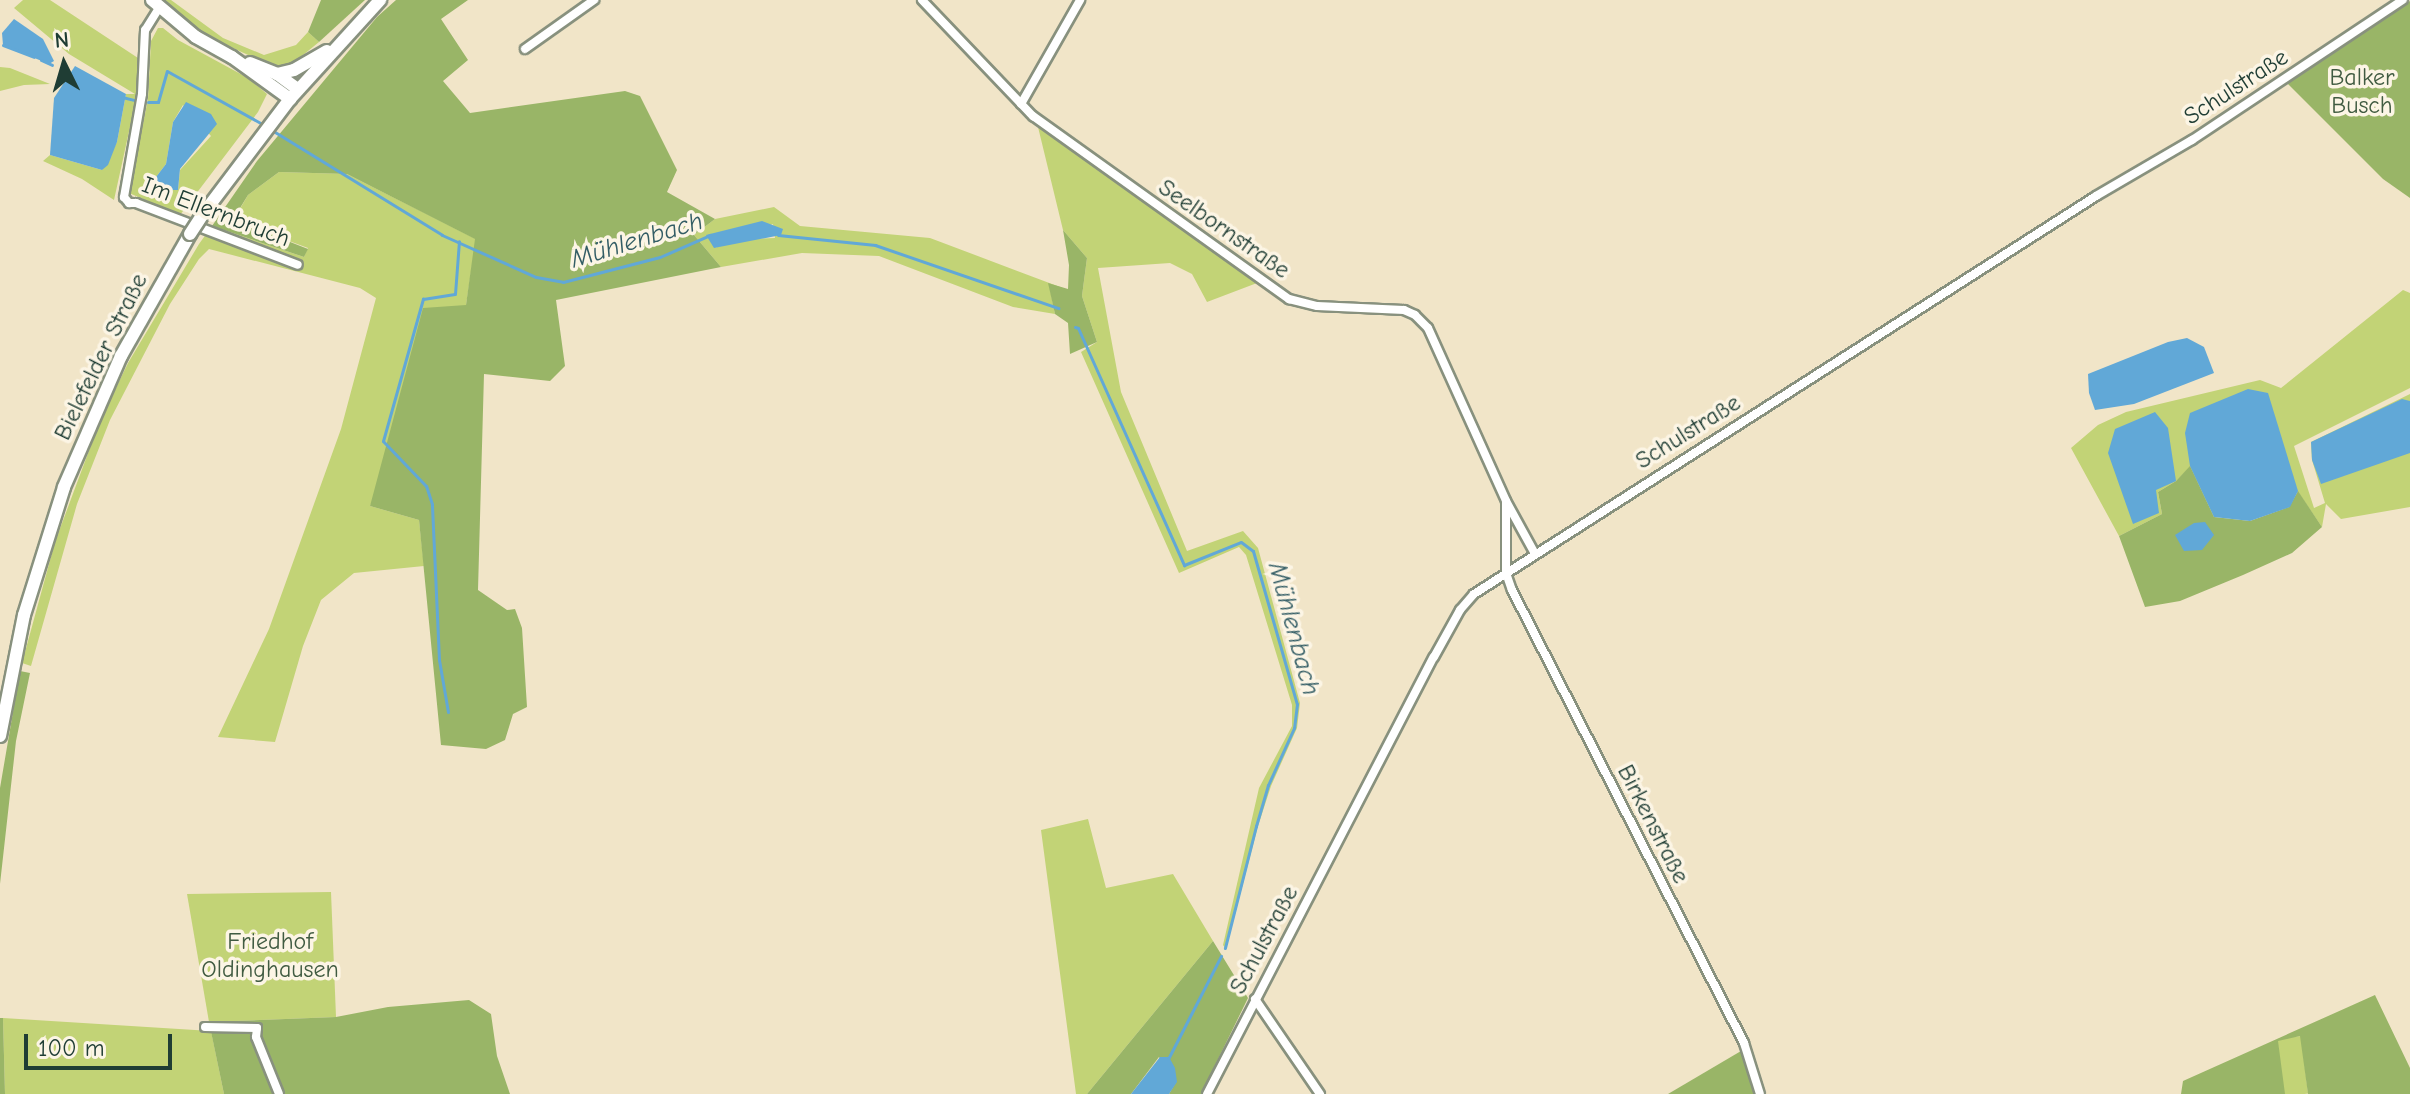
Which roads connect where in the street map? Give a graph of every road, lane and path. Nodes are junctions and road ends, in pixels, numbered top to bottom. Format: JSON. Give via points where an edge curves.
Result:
{"nodes":[{"id":1,"x":380,"y":0,"type":"edge"},
{"id":2,"x":594,"y":0,"type":"edge"},
{"id":3,"x":922,"y":0,"type":"edge"},
{"id":4,"x":1080,"y":0,"type":"edge"},
{"id":5,"x":2403,"y":0,"type":"edge"},
{"id":6,"x":156,"y":4,"type":"edge"},
{"id":7,"x":333,"y":48,"type":"junction"},
{"id":8,"x":525,"y":49,"type":"dead end"},
{"id":9,"x":232,"y":57,"type":"junction"},
{"id":10,"x":277,"y":74,"type":"junction"},
{"id":11,"x":294,"y":94,"type":"junction"},
{"id":12,"x":1021,"y":104,"type":"junction"},
{"id":13,"x":298,"y":265,"type":"dead end"},
{"id":14,"x":1506,"y":501,"type":"junction"},
{"id":15,"x":1534,"y":552,"type":"junction"},
{"id":16,"x":1506,"y":573,"type":"junction"},
{"id":17,"x":0,"y":736,"type":"edge"},
{"id":18,"x":1255,"y":999,"type":"junction"},
{"id":19,"x":205,"y":1027,"type":"dead end"},
{"id":20,"x":279,"y":1094,"type":"edge"},
{"id":21,"x":1207,"y":1094,"type":"edge"},
{"id":22,"x":1320,"y":1094,"type":"edge"},
{"id":23,"x":1760,"y":1094,"type":"edge"}],
"edges":[{"from":1,"to":7,"type":"main road"},
{"from":2,"to":8,"type":"street"},
{"from":3,"to":12,"type":"street","name":"Seelbornstraße"},
{"from":4,"to":12,"type":"street"},
{"from":5,"to":15,"type":"street","name":"Schulstraße","via":[[2192,140]]},
{"from":6,"to":9,"type":"main road","via":[[196,37]]},
{"from":6,"to":13,"type":"street","name":"Im Ellernbruch","via":[[145,30],[142,94],[124,197]]},
{"from":7,"to":10,"type":"main road"},
{"from":7,"to":11,"type":"main road","name":"Bielefelder Straße"},
{"from":9,"to":10,"type":"main road"},
{"from":9,"to":11,"type":"main road"},
{"from":10,"to":11,"type":"main road"},
{"from":11,"to":17,"type":"main road","name":"Bielefelder Straße","bridge":true,"via":[[203,214],[121,356],[64,487],[24,615]]},
{"from":12,"to":14,"type":"street","name":"Seelbornstraße","via":[[1089,159],[1289,299],[1415,315],[1428,328]]},
{"from":14,"to":15,"type":"street","name":"Seelbornstraße"},
{"from":14,"to":16,"type":"street","name":"Seelbornstraße"},
{"from":15,"to":16,"type":"street","name":"Schulstraße"},
{"from":16,"to":18,"type":"street","name":"Schulstraße","via":[[1460,610]]},
{"from":16,"to":23,"type":"street","name":"Birkenstraße","via":[[1744,1043]]},
{"from":18,"to":21,"type":"street","name":"Schulstraße"},
{"from":18,"to":22,"type":"street"},
{"from":19,"to":20,"type":"street","via":[[257,1028]]}]}
